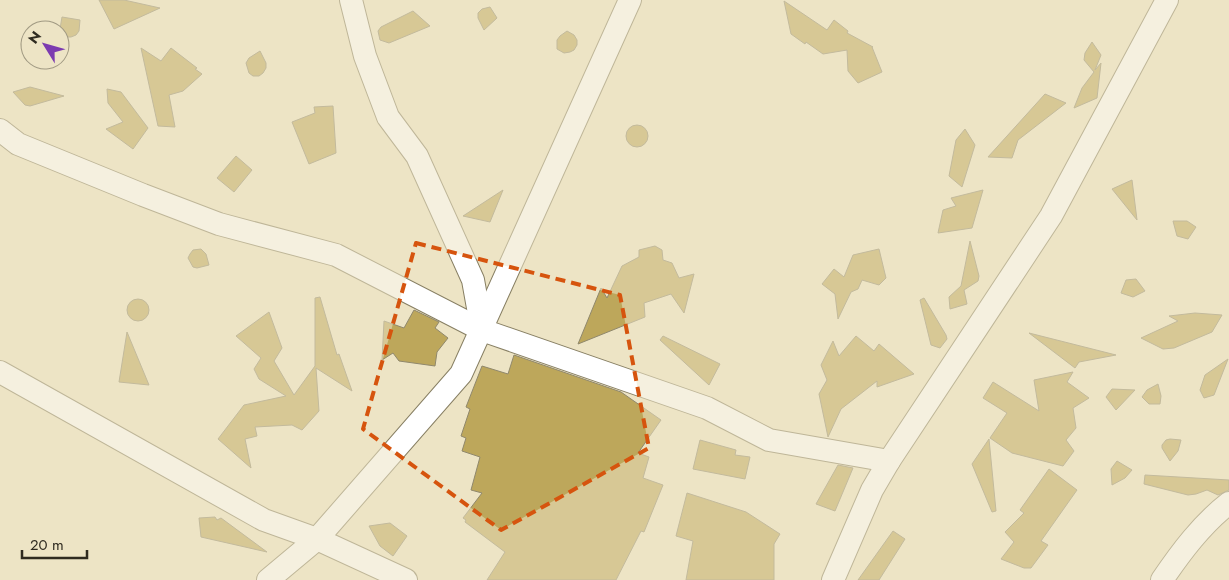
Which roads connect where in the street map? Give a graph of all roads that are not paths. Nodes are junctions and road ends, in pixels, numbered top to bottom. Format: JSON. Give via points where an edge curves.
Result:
{"nodes":[{"id":1,"x":351,"y":0,"type":"edge"},
{"id":2,"x":630,"y":0,"type":"edge"},
{"id":3,"x":1167,"y":0,"type":"edge"},
{"id":4,"x":0,"y":130,"type":"edge"},
{"id":5,"x":482,"y":330,"type":"junction"},
{"id":6,"x":0,"y":372,"type":"edge"},
{"id":7,"x":889,"y":461,"type":"junction"},
{"id":8,"x":1229,"y":503,"type":"edge"},
{"id":9,"x":317,"y":539,"type":"junction"},
{"id":10,"x":268,"y":580,"type":"edge"},
{"id":11,"x":406,"y":580,"type":"edge"},
{"id":12,"x":834,"y":580,"type":"edge"},
{"id":13,"x":1162,"y":580,"type":"edge"}],
"edges":[{"from":1,"to":5,"type":"street","via":[[365,56],[388,117],[417,156],[473,280]]},
{"from":2,"to":5,"type":"street"},
{"from":3,"to":7,"type":"street","via":[[1051,216]]},
{"from":4,"to":5,"type":"street","via":[[18,144],[219,224],[336,254]]},
{"from":5,"to":7,"type":"street","via":[[707,408],[769,440]]},
{"from":5,"to":9,"type":"street","via":[[461,374]]},
{"from":6,"to":9,"type":"street","via":[[264,520]]},
{"from":7,"to":12,"type":"street","via":[[872,490]]},
{"from":8,"to":13,"type":"street","via":[[1197,534]]},
{"from":9,"to":10,"type":"street"},
{"from":9,"to":11,"type":"street"}]}
